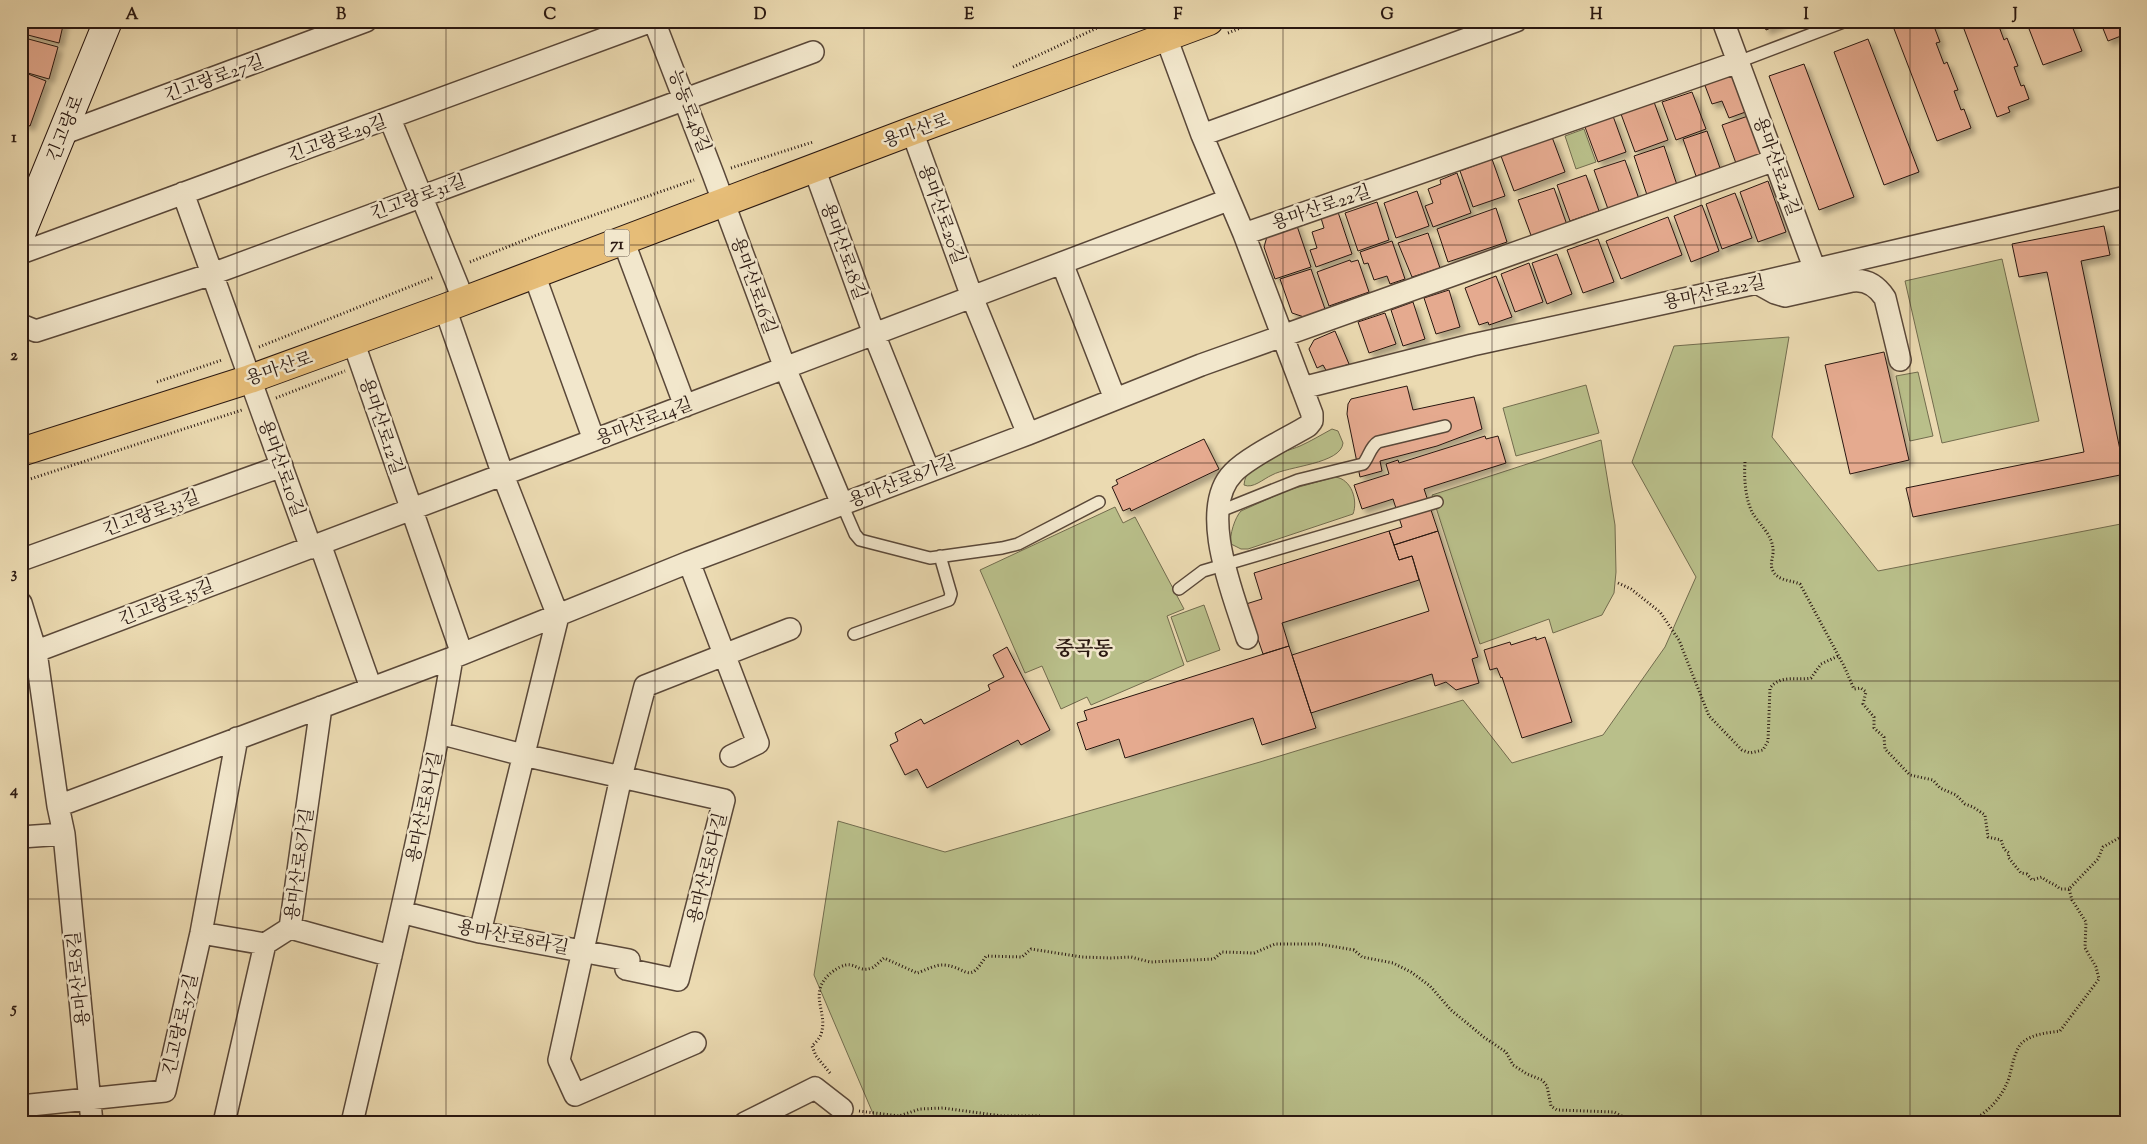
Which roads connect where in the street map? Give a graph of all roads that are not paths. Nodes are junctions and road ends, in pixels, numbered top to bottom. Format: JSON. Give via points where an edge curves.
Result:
{"nodes":[{"id":1,"x":108,"y":21,"type":"edge"},
{"id":2,"x":366,"y":21,"type":"edge"},
{"id":3,"x":653,"y":21,"type":"edge"},
{"id":4,"x":1209,"y":21,"type":"edge"},
{"id":5,"x":1516,"y":21,"type":"edge"},
{"id":6,"x":1724,"y":21,"type":"edge"},
{"id":7,"x":1846,"y":21,"type":"edge"},
{"id":8,"x":1162,"y":29,"type":"edge"},
{"id":9,"x":813,"y":52,"type":"dead end"},
{"id":10,"x":1738,"y":62,"type":"junction"},
{"id":11,"x":685,"y":98,"type":"junction"},
{"id":12,"x":390,"y":119,"type":"junction"},
{"id":13,"x":912,"y":131,"type":"junction"},
{"id":14,"x":62,"y":134,"type":"junction"},
{"id":15,"x":1202,"y":135,"type":"junction"},
{"id":16,"x":1775,"y":160,"type":"junction"},
{"id":17,"x":814,"y":168,"type":"junction"},
{"id":18,"x":183,"y":193,"type":"junction"},
{"id":19,"x":421,"y":195,"type":"junction"},
{"id":20,"x":2126,"y":197,"type":"edge"},
{"id":21,"x":1228,"y":200,"type":"junction"},
{"id":22,"x":724,"y":202,"type":"junction"},
{"id":23,"x":1244,"y":234,"type":"junction"},
{"id":24,"x":22,"y":237,"type":"edge"},
{"id":25,"x":623,"y":240,"type":"junction"},
{"id":26,"x":1062,"y":263,"type":"junction"},
{"id":27,"x":1815,"y":270,"type":"junction"},
{"id":28,"x":212,"y":274,"type":"junction"},
{"id":29,"x":534,"y":274,"type":"junction"},
{"id":30,"x":1756,"y":283,"type":"junction"},
{"id":31,"x":972,"y":297,"type":"junction"},
{"id":32,"x":454,"y":305,"type":"junction"},
{"id":33,"x":21,"y":325,"type":"edge"},
{"id":34,"x":874,"y":334,"type":"junction"},
{"id":35,"x":1282,"y":336,"type":"junction"},
{"id":36,"x":354,"y":341,"type":"junction"},
{"id":37,"x":1900,"y":360,"type":"dead end"},
{"id":38,"x":246,"y":366,"type":"junction"},
{"id":39,"x":785,"y":368,"type":"junction"},
{"id":40,"x":1302,"y":388,"type":"junction"},
{"id":41,"x":1115,"y":399,"type":"junction"},
{"id":42,"x":685,"y":406,"type":"junction"},
{"id":43,"x":1445,"y":426,"type":"dead end"},
{"id":44,"x":1028,"y":434,"type":"junction"},
{"id":45,"x":594,"y":440,"type":"junction"},
{"id":46,"x":21,"y":452,"type":"edge"},
{"id":47,"x":282,"y":466,"type":"junction"},
{"id":48,"x":929,"y":470,"type":"junction"},
{"id":49,"x":503,"y":475,"type":"junction"},
{"id":50,"x":1099,"y":502,"type":"dead end"},
{"id":51,"x":1437,"y":502,"type":"dead end"},
{"id":52,"x":842,"y":504,"type":"junction"},
{"id":53,"x":410,"y":510,"type":"junction"},
{"id":54,"x":1218,"y":512,"type":"junction"},
{"id":55,"x":316,"y":546,"type":"junction"},
{"id":56,"x":940,"y":556,"type":"junction"},
{"id":57,"x":21,"y":560,"type":"edge"},
{"id":58,"x":689,"y":562,"type":"junction"},
{"id":59,"x":1224,"y":564,"type":"junction"},
{"id":60,"x":1179,"y":588,"type":"dead end"},
{"id":61,"x":21,"y":603,"type":"edge"},
{"id":62,"x":558,"y":616,"type":"junction"},
{"id":63,"x":790,"y":629,"type":"dead end"},
{"id":64,"x":854,"y":634,"type":"dead end"},
{"id":65,"x":1248,"y":638,"type":"dead end"},
{"id":66,"x":28,"y":655,"type":"edge"},
{"id":67,"x":724,"y":655,"type":"junction"},
{"id":68,"x":457,"y":656,"type":"junction"},
{"id":69,"x":371,"y":688,"type":"junction"},
{"id":70,"x":321,"y":707,"type":"junction"},
{"id":71,"x":439,"y":733,"type":"junction"},
{"id":72,"x":237,"y":738,"type":"junction"},
{"id":73,"x":523,"y":755,"type":"junction"},
{"id":74,"x":731,"y":756,"type":"dead end"},
{"id":75,"x":621,"y":777,"type":"junction"},
{"id":76,"x":58,"y":806,"type":"junction"},
{"id":77,"x":64,"y":834,"type":"junction"},
{"id":78,"x":21,"y":837,"type":"edge"},
{"id":79,"x":401,"y":912,"type":"junction"},
{"id":80,"x":290,"y":928,"type":"junction"},
{"id":81,"x":480,"y":932,"type":"junction"},
{"id":82,"x":201,"y":933,"type":"junction"},
{"id":83,"x":265,"y":944,"type":"junction"},
{"id":84,"x":583,"y":950,"type":"junction"},
{"id":85,"x":391,"y":956,"type":"junction"},
{"id":86,"x":695,"y":1043,"type":"dead end"},
{"id":87,"x":90,"y":1099,"type":"junction"},
{"id":88,"x":21,"y":1106,"type":"edge"},
{"id":89,"x":842,"y":1108,"type":"road end"},
{"id":90,"x":92,"y":1123,"type":"edge"},
{"id":91,"x":224,"y":1123,"type":"edge"},
{"id":92,"x":352,"y":1123,"type":"edge"},
{"id":93,"x":744,"y":1123,"type":"edge"}],
"edges":[{"from":1,"to":14,"type":"main road","name":"긴고랑로"},
{"from":2,"to":14,"type":"street","name":"긴고랑로27길"},
{"from":3,"to":11,"type":"street","name":"능동로48길"},
{"from":3,"to":12,"type":"street","name":"긴고랑로29길"},
{"from":4,"to":8,"type":"main road","name":"용마산로","number":"71"},
{"from":5,"to":15,"type":"street"},
{"from":6,"to":10,"type":"street","name":"용마산로24길"},
{"from":7,"to":10,"type":"lane"},
{"from":8,"to":13,"type":"main road","name":"용마산로","number":"71"},
{"from":8,"to":15,"type":"street"},
{"from":9,"to":11,"type":"street","name":"긴고랑로31길"},
{"from":10,"to":16,"type":"street","name":"용마산로24길"},
{"from":10,"to":23,"type":"street","name":"용마산로22길"},
{"from":11,"to":19,"type":"street","name":"긴고랑로31길"},
{"from":11,"to":22,"type":"street","name":"능동로48길"},
{"from":12,"to":18,"type":"street","name":"긴고랑로29길"},
{"from":12,"to":19,"type":"street"},
{"from":13,"to":17,"type":"main road","name":"용마산로","number":"71"},
{"from":13,"to":31,"type":"street","name":"용마산로20길"},
{"from":14,"to":24,"type":"main road","name":"긴고랑로"},
{"from":15,"to":21,"type":"street"},
{"from":16,"to":27,"type":"street","name":"용마산로24길"},
{"from":16,"to":35,"type":"street"},
{"from":17,"to":22,"type":"main road","name":"용마산로","number":"71"},
{"from":17,"to":34,"type":"street","name":"용마산로18길"},
{"from":18,"to":24,"type":"street","name":"긴고랑로29길"},
{"from":18,"to":28,"type":"street","name":"용마산로10길"},
{"from":19,"to":28,"type":"street","name":"긴고랑로31길"},
{"from":19,"to":32,"type":"street","via":[[451,270]]},
{"from":20,"to":27,"type":"street","name":"용마산로22길"},
{"from":21,"to":23,"type":"street"},
{"from":21,"to":26,"type":"street"},
{"from":22,"to":25,"type":"main road","name":"용마산로","number":"71"},
{"from":22,"to":39,"type":"street","name":"용마산로16길"},
{"from":23,"to":35,"type":"street"},
{"from":25,"to":29,"type":"main road","name":"용마산로","number":"71"},
{"from":25,"to":42,"type":"street"},
{"from":26,"to":31,"type":"street"},
{"from":26,"to":41,"type":"street"},
{"from":27,"to":30,"type":"street","name":"용마산로22길"},
{"from":28,"to":33,"type":"street","name":"긴고랑로31길","via":[[36,331]]},
{"from":28,"to":38,"type":"street","name":"용마산로10길"},
{"from":29,"to":32,"type":"main road","name":"용마산로","number":"71"},
{"from":29,"to":45,"type":"street"},
{"from":30,"to":37,"type":"street","via":[[1775,293],[1790,296],[1852,281],[1868,283],[1885,298]]},
{"from":30,"to":40,"type":"street","name":"용마산로22길","via":[[1472,345]]},
{"from":31,"to":34,"type":"street"},
{"from":31,"to":44,"type":"street","name":"용마산로20길"},
{"from":32,"to":36,"type":"main road","name":"용마산로","number":"71"},
{"from":32,"to":49,"type":"street"},
{"from":34,"to":39,"type":"street"},
{"from":34,"to":48,"type":"street","name":"용마산로18길"},
{"from":35,"to":40,"type":"street"},
{"from":35,"to":41,"type":"street","name":"용마산로8가길"},
{"from":36,"to":38,"type":"main road","name":"용마산로","number":"71"},
{"from":36,"to":53,"type":"street","name":"용마산로12길"},
{"from":38,"to":46,"type":"main road","name":"용마산로","number":"71"},
{"from":38,"to":47,"type":"street","name":"용마산로10길"},
{"from":39,"to":42,"type":"street","name":"용마산로14길"},
{"from":39,"to":52,"type":"street","name":"용마산로16길"},
{"from":40,"to":54,"type":"street","via":[[1312,414],[1310,424],[1231,474],[1220,496]]},
{"from":41,"to":44,"type":"street","name":"용마산로8가길"},
{"from":42,"to":45,"type":"street","name":"용마산로14길"},
{"from":43,"to":54,"type":"lane","via":[[1378,442],[1363,464],[1288,484]]},
{"from":44,"to":48,"type":"street","name":"용마산로8가길"},
{"from":45,"to":49,"type":"street","name":"용마산로14길"},
{"from":47,"to":55,"type":"street","name":"용마산로10길"},
{"from":47,"to":57,"type":"street","name":"긴고랑로33길"},
{"from":48,"to":52,"type":"street","name":"용마산로8가길"},
{"from":49,"to":53,"type":"street"},
{"from":49,"to":62,"type":"street"},
{"from":50,"to":56,"type":"lane","via":[[1010,547]]},
{"from":51,"to":59,"type":"lane"},
{"from":52,"to":56,"type":"lane","via":[[860,540],[919,556]]},
{"from":52,"to":58,"type":"street","name":"용마산로8가길"},
{"from":53,"to":55,"type":"street"},
{"from":53,"to":68,"type":"street","name":"용마산로12길"},
{"from":54,"to":59,"type":"street"},
{"from":55,"to":66,"type":"street","name":"긴고랑로35길"},
{"from":55,"to":69,"type":"street","name":"용마산로10길"},
{"from":56,"to":64,"type":"lane","via":[[951,594],[949,600]]},
{"from":58,"to":62,"type":"street","name":"용마산로8가길"},
{"from":58,"to":67,"type":"street"},
{"from":59,"to":60,"type":"lane","via":[[1198,574]]},
{"from":59,"to":65,"type":"street"},
{"from":61,"to":66,"type":"street","name":"용마산로8길"},
{"from":62,"to":68,"type":"street","name":"용마산로8가길"},
{"from":62,"to":73,"type":"street"},
{"from":63,"to":67,"type":"street"},
{"from":66,"to":76,"type":"street","name":"용마산로8길"},
{"from":67,"to":74,"type":"street","via":[[758,743]]},
{"from":67,"to":75,"type":"street","via":[[645,686]]},
{"from":68,"to":69,"type":"street","name":"용마산로8가길"},
{"from":68,"to":71,"type":"street","name":"용마산로8나길"},
{"from":69,"to":70,"type":"street","name":"용마산로8가길"},
{"from":70,"to":72,"type":"street","name":"용마산로8가길"},
{"from":70,"to":80,"type":"street","name":"용마산로8가길"},
{"from":71,"to":73,"type":"street","name":"용마산로8다길"},
{"from":71,"to":79,"type":"street","name":"용마산로8나길"},
{"from":72,"to":76,"type":"street","name":"용마산로8가길"},
{"from":72,"to":82,"type":"street","name":"긴고랑로37길"},
{"from":73,"to":75,"type":"street","name":"용마산로8다길"},
{"from":73,"to":81,"type":"street"},
{"from":75,"to":84,"type":"street"},
{"from":75,"to":84,"type":"street","name":"용마산로8다길","via":[[724,800],[678,980],[626,969],[629,960]]},
{"from":76,"to":77,"type":"street","name":"용마산로8길"},
{"from":77,"to":78,"type":"street"},
{"from":77,"to":87,"type":"street","name":"용마산로8길"},
{"from":79,"to":81,"type":"street","name":"용마산로8라길"},
{"from":79,"to":85,"type":"street","name":"용마산로8나길"},
{"from":80,"to":83,"type":"street","name":"용마산로8가길"},
{"from":80,"to":85,"type":"street"},
{"from":81,"to":84,"type":"street","name":"용마산로8라길"},
{"from":82,"to":83,"type":"street"},
{"from":82,"to":87,"type":"street","name":"긴고랑로37길","via":[[165,1091]]},
{"from":83,"to":91,"type":"street"},
{"from":84,"to":86,"type":"street","name":"용마산로8라길","via":[[559,1060],[575,1095]]},
{"from":85,"to":92,"type":"street","name":"용마산로8나길"},
{"from":87,"to":88,"type":"street","name":"긴고랑로37길"},
{"from":87,"to":90,"type":"street","name":"용마산로8길"},
{"from":89,"to":93,"type":"street","via":[[815,1088]]}]}
